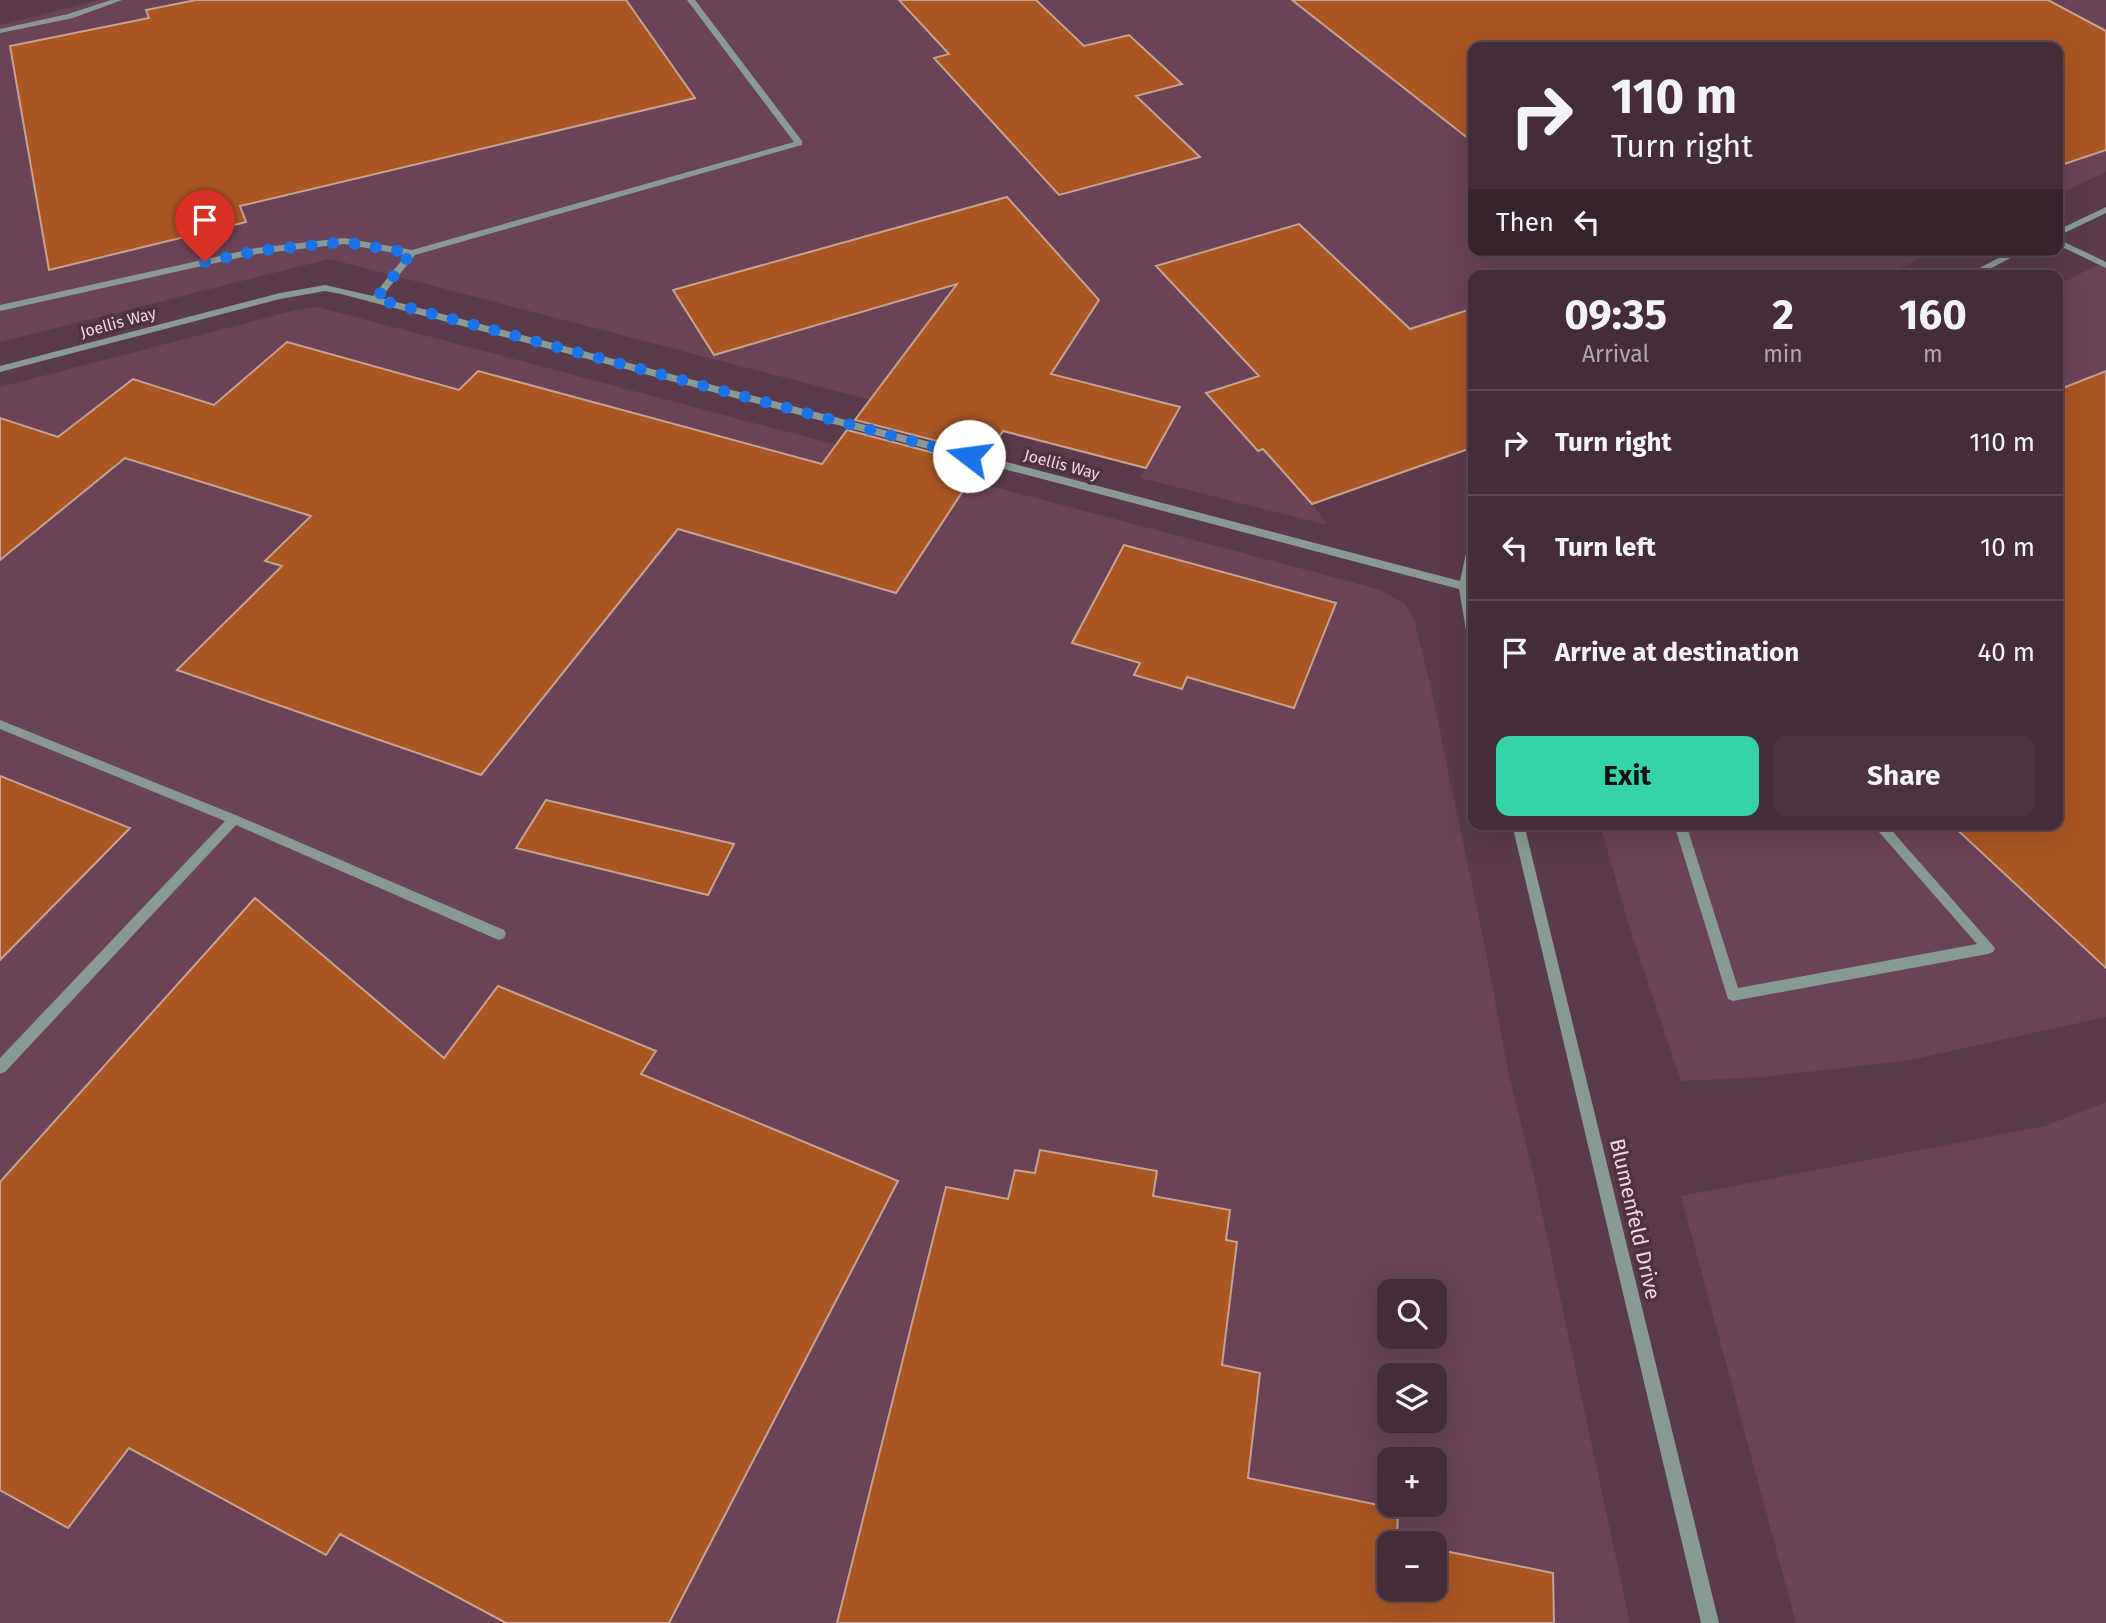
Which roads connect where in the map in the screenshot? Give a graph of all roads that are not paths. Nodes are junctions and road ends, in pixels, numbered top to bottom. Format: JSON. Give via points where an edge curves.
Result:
{"nodes":[{"id":1,"x":118,"y":0,"type":"edge"},
{"id":2,"x":691,"y":0,"type":"edge"},
{"id":3,"x":0,"y":32,"type":"edge"},
{"id":4,"x":2106,"y":210,"type":"edge"},
{"id":5,"x":2063,"y":231,"type":"edge"},
{"id":6,"x":2063,"y":244,"type":"edge"},
{"id":7,"x":411,"y":253,"type":"junction"},
{"id":8,"x":2010,"y":256,"type":"edge"},
{"id":9,"x":2106,"y":265,"type":"edge"},
{"id":10,"x":1980,"y":270,"type":"edge"},
{"id":11,"x":376,"y":299,"type":"junction"},
{"id":12,"x":0,"y":308,"type":"edge"},
{"id":13,"x":0,"y":369,"type":"edge"},
{"id":14,"x":1468,"y":567,"type":"edge"},
{"id":15,"x":1464,"y":586,"type":"junction"},
{"id":16,"x":1468,"y":608,"type":"edge"},
{"id":17,"x":0,"y":724,"type":"edge"},
{"id":18,"x":234,"y":819,"type":"junction"},
{"id":19,"x":1519,"y":830,"type":"edge"},
{"id":20,"x":1681,"y":830,"type":"edge"},
{"id":21,"x":1883,"y":830,"type":"edge"},
{"id":22,"x":499,"y":934,"type":"dead end"},
{"id":23,"x":0,"y":1068,"type":"edge"},
{"id":24,"x":1710,"y":1623,"type":"edge"}],
"edges":[{"from":1,"to":3,"type":"street"},
{"from":2,"to":7,"type":"street","via":[[799,143]]},
{"from":4,"to":5,"type":"street"},
{"from":6,"to":9,"type":"street"},
{"from":7,"to":11,"type":"street"},
{"from":7,"to":12,"type":"street","via":[[344,242],[256,251]]},
{"from":8,"to":10,"type":"street"},
{"from":11,"to":13,"type":"street","name":"Joellis Way","via":[[325,288],[303,291]]},
{"from":11,"to":15,"type":"street","name":"Joellis Way"},
{"from":14,"to":15,"type":"street"},
{"from":15,"to":16,"type":"street"},
{"from":17,"to":18,"type":"street"},
{"from":18,"to":22,"type":"street"},
{"from":18,"to":23,"type":"street"},
{"from":19,"to":24,"type":"street","name":"Blumenfeld Drive"},
{"from":20,"to":21,"type":"street","via":[[1733,995],[1988,948]]}]}
